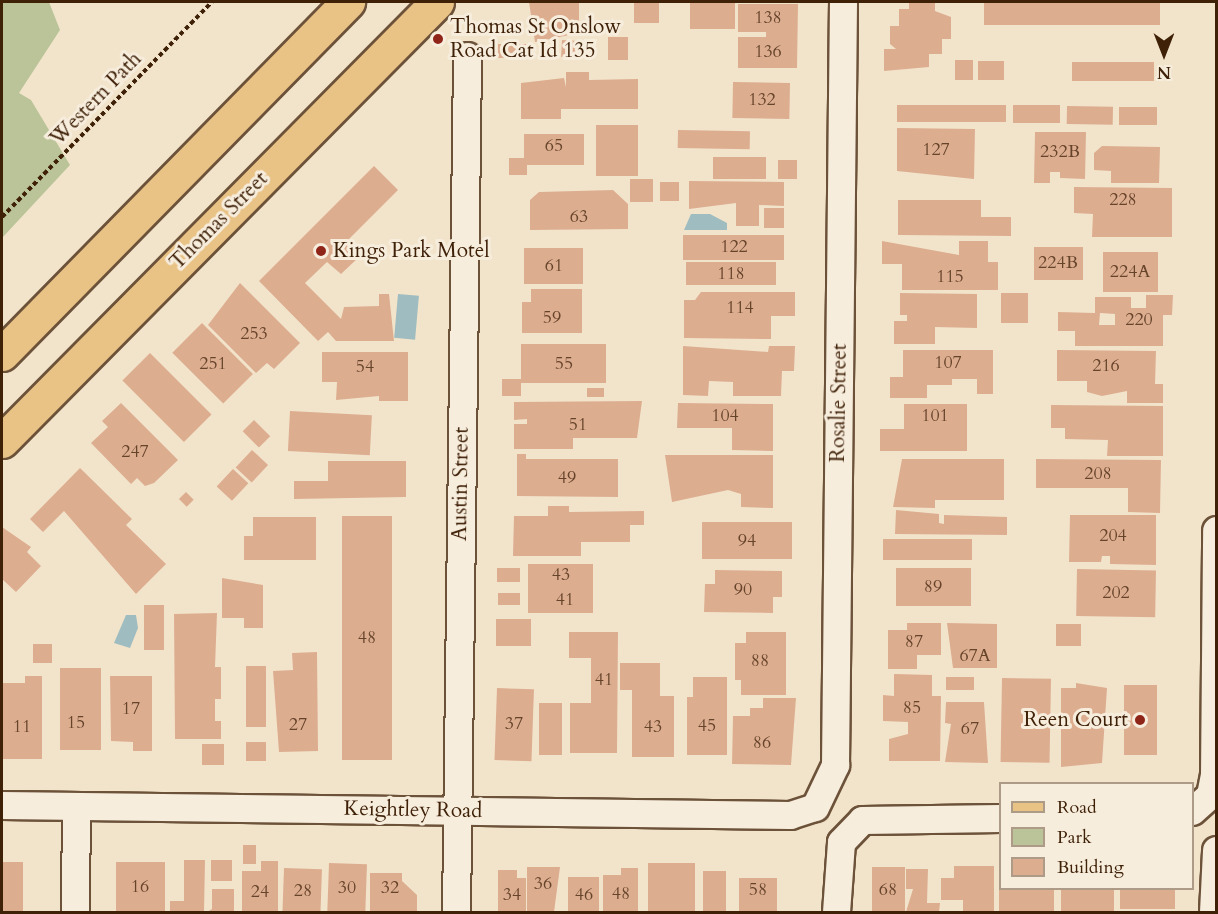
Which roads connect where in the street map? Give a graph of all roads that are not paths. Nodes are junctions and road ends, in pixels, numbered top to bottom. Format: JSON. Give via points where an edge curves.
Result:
{"nodes":[{"id":1,"x":348,"y":2,"type":"edge"},
{"id":2,"x":437,"y":2,"type":"edge"},
{"id":3,"x":843,"y":2,"type":"edge"},
{"id":4,"x":467,"y":56,"type":"dead end"},
{"id":5,"x":2,"y":354,"type":"edge"},
{"id":6,"x":2,"y":441,"type":"edge"},
{"id":7,"x":1216,"y":530,"type":"edge"},
{"id":8,"x":820,"y":801,"type":"joint"},
{"id":9,"x":2,"y":805,"type":"edge"},
{"id":10,"x":76,"y":806,"type":"junction"},
{"id":11,"x":1196,"y":809,"type":"edge"},
{"id":12,"x":457,"y":811,"type":"junction"},
{"id":13,"x":999,"y":818,"type":"edge"},
{"id":14,"x":1216,"y":850,"type":"edge"},
{"id":15,"x":75,"y":912,"type":"edge"},
{"id":16,"x":456,"y":912,"type":"edge"},
{"id":17,"x":836,"y":912,"type":"edge"},
{"id":18,"x":1213,"y":912,"type":"edge"}],
"edges":[{"from":1,"to":5,"type":"main road"},
{"from":2,"to":6,"type":"main road","name":"Thomas Street"},
{"from":3,"to":8,"type":"street","name":"Rosalie Street","via":[[835,765]]},
{"from":4,"to":12,"type":"street","name":"Austin Street"},
{"from":7,"to":11,"type":"street","via":[[1214,775],[1210,795]]},
{"from":8,"to":12,"type":"street","name":"Keightley Road","via":[[790,815]]},
{"from":9,"to":10,"type":"street","name":"Keightley Road"},
{"from":10,"to":12,"type":"street","name":"Keightley Road"},
{"from":10,"to":15,"type":"street"},
{"from":12,"to":16,"type":"street","name":"Austin Street"},
{"from":13,"to":17,"type":"street","via":[[873,817],[849,830],[839,852]]},
{"from":14,"to":18,"type":"street"}]}
